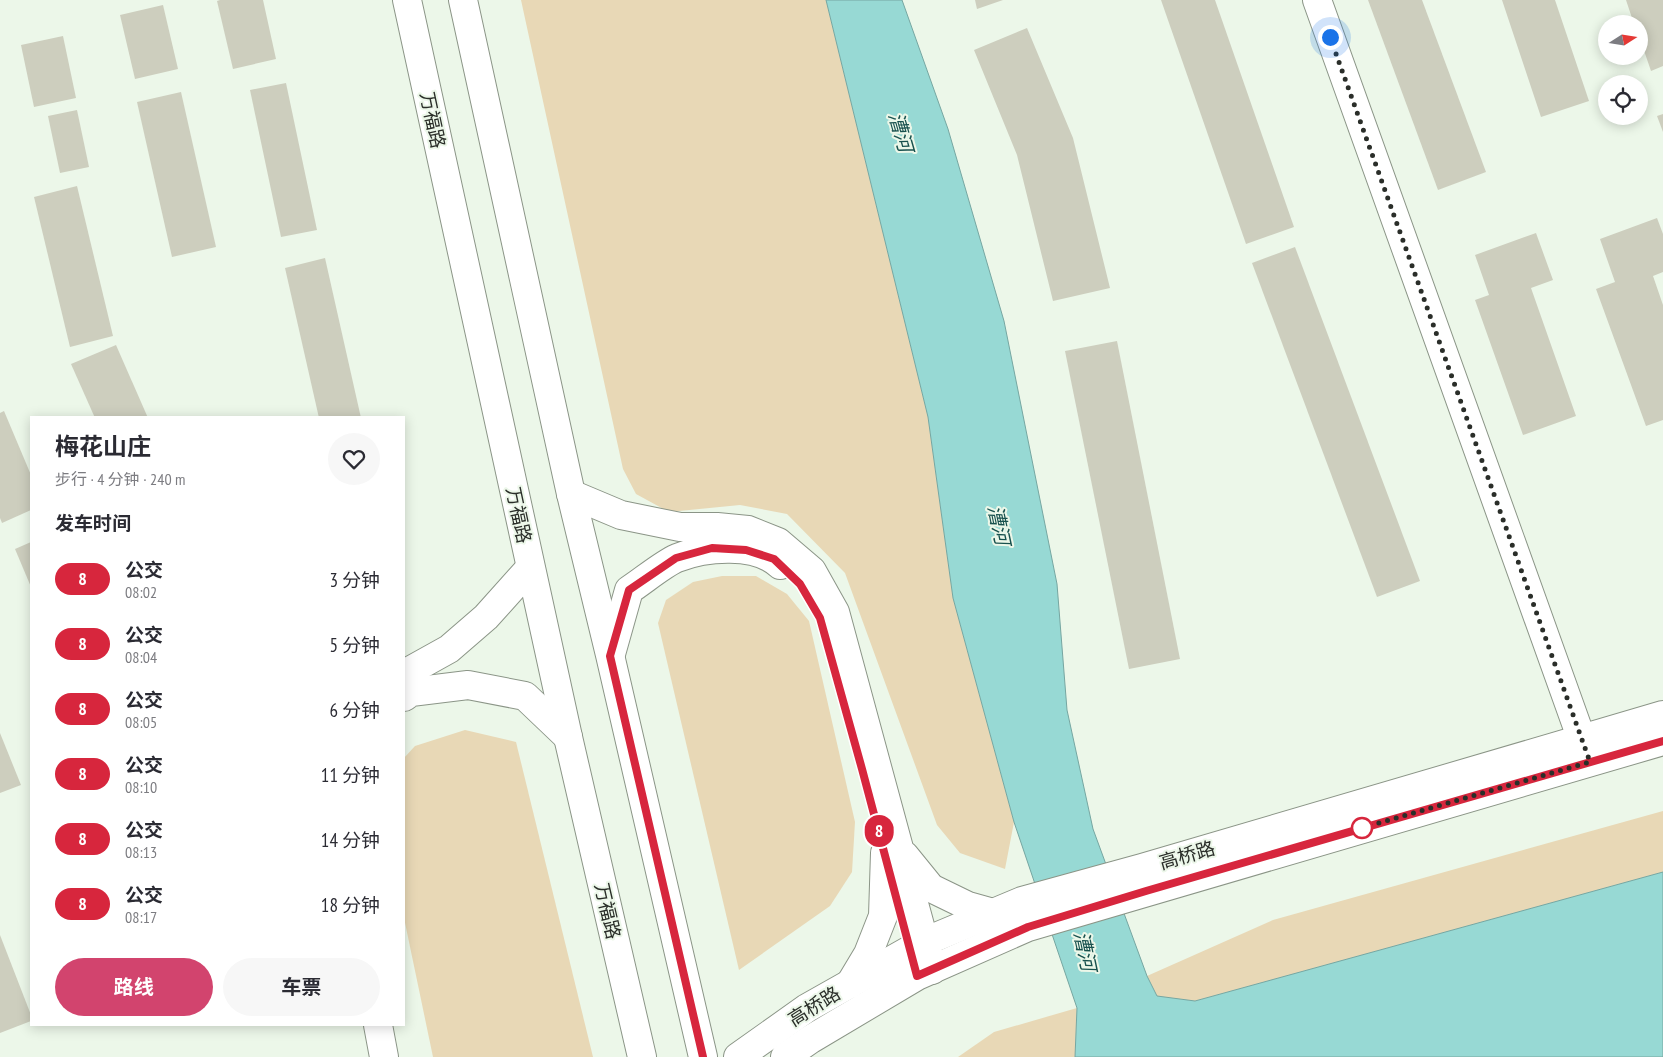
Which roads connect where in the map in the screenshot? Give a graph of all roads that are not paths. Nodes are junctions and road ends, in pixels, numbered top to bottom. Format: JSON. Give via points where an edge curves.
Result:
{"nodes":[{"id":1,"x":407,"y":0,"type":"edge"},
{"id":2,"x":463,"y":0,"type":"edge"},
{"id":3,"x":1316,"y":0,"type":"edge"},
{"id":4,"x":571,"y":494,"type":"junction"},
{"id":5,"x":530,"y":568,"type":"junction"},
{"id":6,"x":610,"y":656,"type":"junction"},
{"id":7,"x":405,"y":673,"type":"edge"},
{"id":8,"x":405,"y":696,"type":"edge"},
{"id":9,"x":1663,"y":715,"type":"edge"},
{"id":10,"x":568,"y":737,"type":"junction"},
{"id":11,"x":1663,"y":741,"type":"edge"},
{"id":12,"x":1585,"y":750,"type":"junction"},
{"id":13,"x":892,"y":850,"type":"junction"},
{"id":14,"x":1144,"y":880,"type":"junction"},
{"id":15,"x":993,"y":913,"type":"junction"},
{"id":16,"x":917,"y":946,"type":"junction"},
{"id":17,"x":924,"y":973,"type":"junction"},
{"id":18,"x":850,"y":984,"type":"junction"},
{"id":19,"x":378,"y":1026,"type":"edge"},
{"id":20,"x":396,"y":1026,"type":"edge"},
{"id":21,"x":384,"y":1057,"type":"edge"},
{"id":22,"x":402,"y":1057,"type":"edge"},
{"id":23,"x":642,"y":1057,"type":"edge"},
{"id":24,"x":704,"y":1057,"type":"edge"},
{"id":25,"x":738,"y":1057,"type":"edge"},
{"id":26,"x":785,"y":1057,"type":"edge"}],
"edges":[{"from":1,"to":5,"type":"main road","name":"万福路"},
{"from":2,"to":4,"type":"main road"},
{"from":3,"to":12,"type":"main road"},
{"from":4,"to":6,"type":"main road"},
{"from":4,"to":13,"type":"main road","via":[[622,515],[680,527],[748,530],[778,542],[812,571],[835,612]]},
{"from":5,"to":7,"type":"main road","via":[[486,617],[449,649]]},
{"from":5,"to":10,"type":"main road","name":"万福路"},
{"from":6,"to":13,"type":"main road","via":[[629,590],[676,558],[712,548],[746,550],[774,559],[800,584],[820,618]]},
{"from":6,"to":24,"type":"main road"},
{"from":8,"to":10,"type":"main road","via":[[411,692],[468,684],[525,696]]},
{"from":9,"to":12,"type":"main road","name":"高桥路"},
{"from":10,"to":23,"type":"main road","name":"万福路"},
{"from":11,"to":12,"type":"main road","name":"高桥路"},
{"from":12,"to":14,"type":"main road","name":"高桥路"},
{"from":13,"to":15,"type":"main road","via":[[931,888],[968,906]]},
{"from":13,"to":16,"type":"main road"},
{"from":13,"to":18,"type":"main road","via":[[883,916],[868,954]]},
{"from":14,"to":15,"type":"main road","name":"高桥路","via":[[1022,901]]},
{"from":14,"to":17,"type":"main road","name":"高桥路"},
{"from":15,"to":16,"type":"main road","name":"高桥路"},
{"from":16,"to":17,"type":"main road"},
{"from":16,"to":18,"type":"main road","name":"高桥路"},
{"from":17,"to":26,"type":"main road","name":"高桥路"},
{"from":18,"to":25,"type":"main road","name":"高桥路","via":[[807,1008]]},
{"from":19,"to":21,"type":"main road"},
{"from":20,"to":22,"type":"main road"}]}
